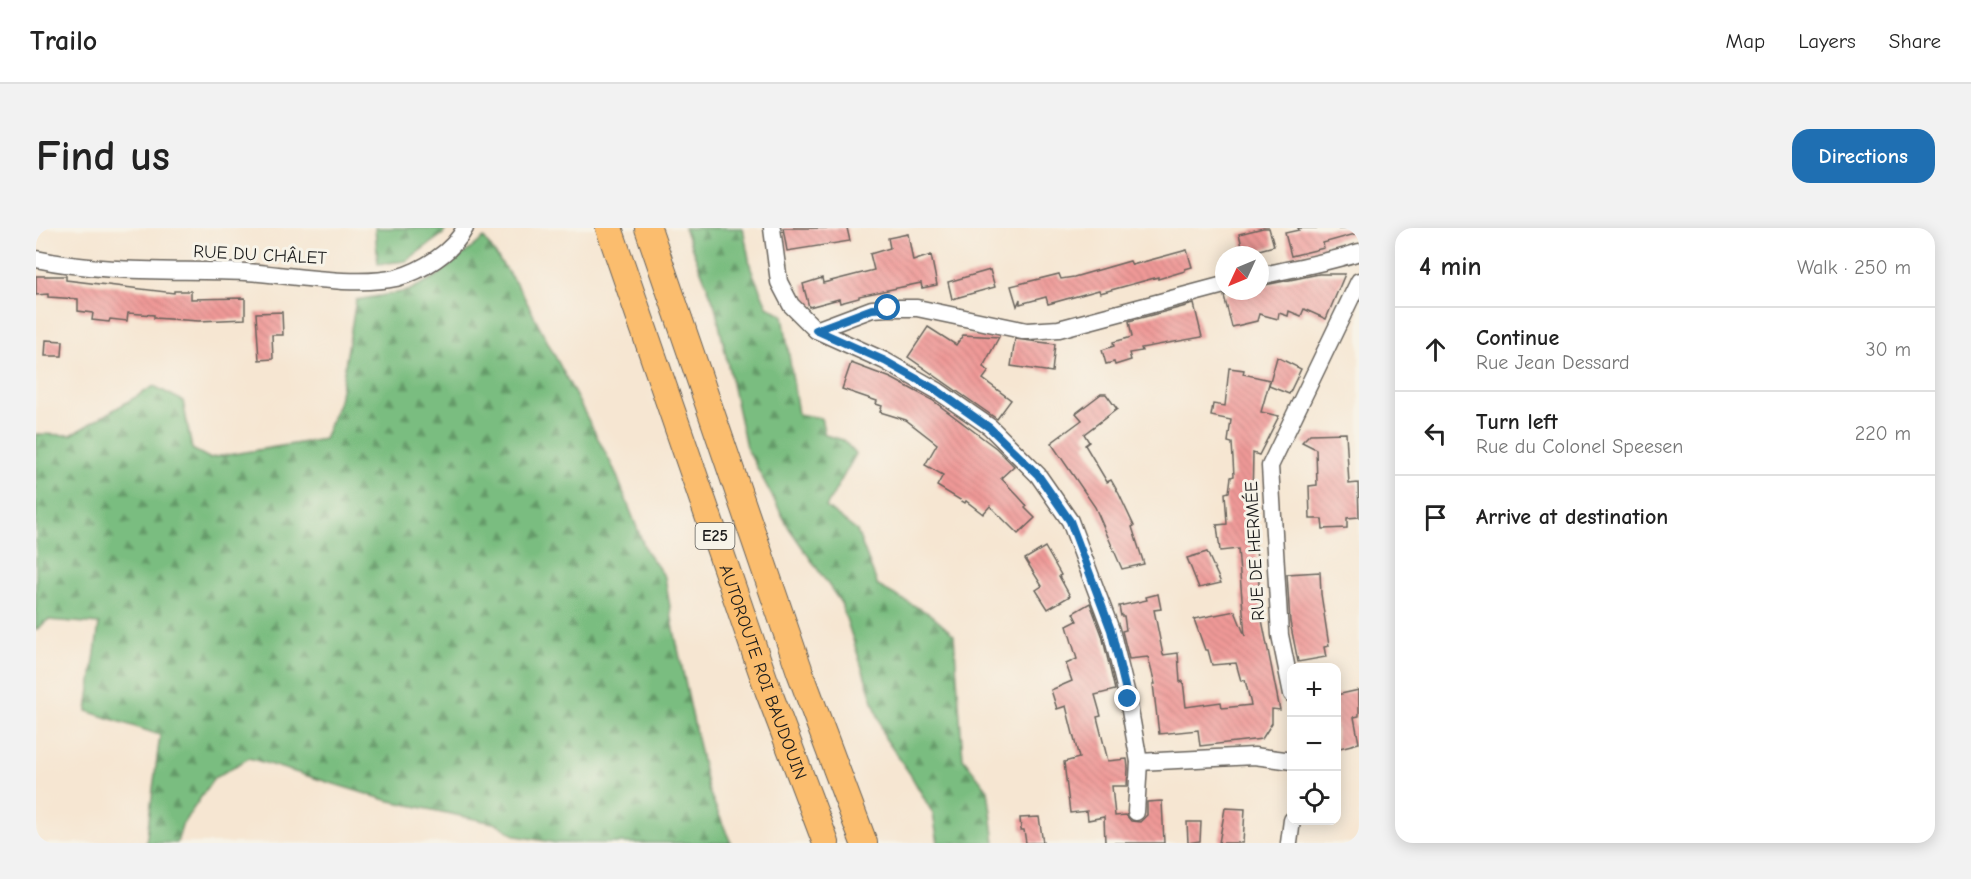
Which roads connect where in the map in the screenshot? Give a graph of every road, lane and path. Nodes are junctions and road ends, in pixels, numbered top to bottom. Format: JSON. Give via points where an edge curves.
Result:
{"nodes":[{"id":1,"x":465,"y":228,"type":"edge"},
{"id":2,"x":609,"y":228,"type":"edge"},
{"id":3,"x":648,"y":228,"type":"edge"},
{"id":4,"x":772,"y":228,"type":"edge"},
{"id":5,"x":1359,"y":252,"type":"edge"},
{"id":6,"x":36,"y":259,"type":"edge"},
{"id":7,"x":1337,"y":260,"type":"junction"},
{"id":8,"x":1359,"y":269,"type":"edge"},
{"id":9,"x":1269,"y":274,"type":"edge"},
{"id":10,"x":1359,"y":281,"type":"edge"},
{"id":11,"x":1215,"y":287,"type":"edge"},
{"id":12,"x":816,"y":330,"type":"junction"},
{"id":13,"x":1287,"y":669,"type":"edge"},
{"id":14,"x":1287,"y":760,"type":"edge"},
{"id":15,"x":1139,"y":762,"type":"junction"},
{"id":16,"x":1136,"y":812,"type":"dead end"},
{"id":17,"x":1292,"y":825,"type":"edge"},
{"id":18,"x":826,"y":843,"type":"edge"},
{"id":19,"x":864,"y":843,"type":"edge"},
{"id":20,"x":1290,"y":843,"type":"edge"}],
"edges":[{"from":1,"to":6,"type":"street","name":"RUE DU CHÂLET","via":[[426,266],[396,278],[357,281],[246,272],[85,268]]},
{"from":2,"to":18,"type":"highway","name":"AUTOROUTE ROI BAUDOUIN","number":"E25","via":[[768,690]]},
{"from":3,"to":19,"type":"highway","name":"AUTOROUTE ROI BAUDOUIN","number":"E25","via":[[800,672]]},
{"from":4,"to":12,"type":"street","via":[[779,282],[791,305]]},
{"from":5,"to":7,"type":"street"},
{"from":7,"to":8,"type":"street"},
{"from":7,"to":9,"type":"street"},
{"from":10,"to":13,"type":"street","name":"RUE DE HERMÉE","via":[[1270,466],[1280,635]]},
{"from":11,"to":12,"type":"street","via":[[1059,329],[1027,331],[917,308],[888,308],[872,309]]},
{"from":12,"to":15,"type":"street","via":[[885,361],[938,391],[990,428],[1038,475],[1070,521],[1111,630]]},
{"from":14,"to":15,"type":"street","via":[[1254,756]]},
{"from":15,"to":16,"type":"street"},
{"from":17,"to":20,"type":"street"}]}
